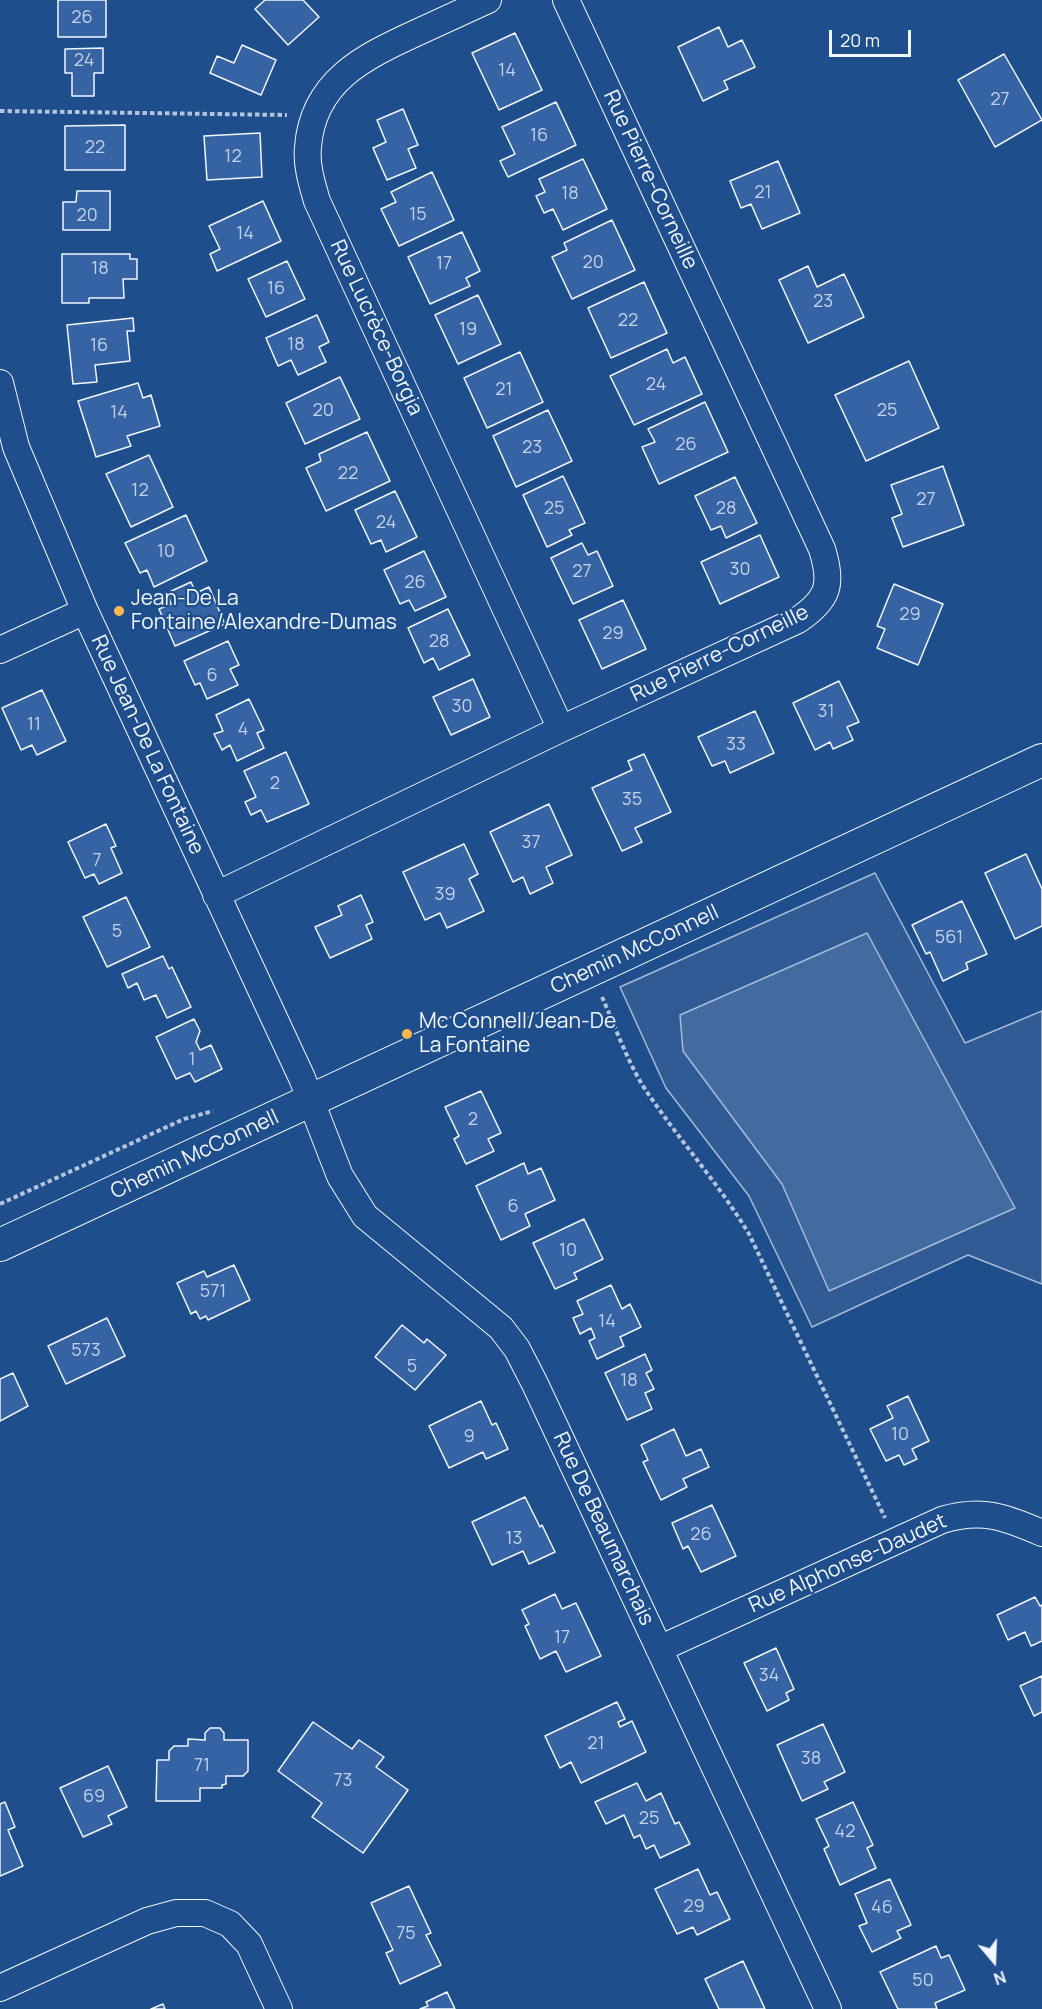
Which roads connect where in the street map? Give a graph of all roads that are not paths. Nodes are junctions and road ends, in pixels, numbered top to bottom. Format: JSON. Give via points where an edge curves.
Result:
{"nodes":[{"id":1,"x":488,"y":0,"type":"edge"},
{"id":2,"x":566,"y":0,"type":"edge"},
{"id":3,"x":0,"y":383,"type":"edge"},
{"id":4,"x":85,"y":611,"type":"junction"},
{"id":5,"x":0,"y":650,"type":"edge"},
{"id":6,"x":561,"y":729,"type":"junction"},
{"id":7,"x":1042,"y":760,"type":"edge"},
{"id":8,"x":216,"y":895,"type":"junction"},
{"id":9,"x":310,"y":1101,"type":"junction"},
{"id":10,"x":0,"y":1245,"type":"edge"},
{"id":11,"x":1042,"y":1533,"type":"edge"},
{"id":12,"x":659,"y":1649,"type":"junction"},
{"id":13,"x":0,"y":1988,"type":"edge"},
{"id":14,"x":279,"y":2009,"type":"edge"},
{"id":15,"x":828,"y":2009,"type":"edge"}],
"edges":[{"from":1,"to":6,"type":"street","name":"Rue Lucrèce-Borgia","via":[[371,54],[350,68],[332,86],[314,116],[308,147],[310,175],[317,201]]},
{"from":2,"to":6,"type":"street","name":"Rue Pierre-Corneille","via":[[829,571],[826,590],[815,609],[798,620]]},
{"from":3,"to":4,"type":"street","name":"Rue Jean-De La Fontaine","via":[[16,447]]},
{"from":4,"to":5,"type":"street"},
{"from":4,"to":8,"type":"street","name":"Rue Jean-De La Fontaine"},
{"from":6,"to":8,"type":"street","name":"Rue Pierre-Corneille"},
{"from":7,"to":9,"type":"street","name":"Chemin McConnell"},
{"from":8,"to":9,"type":"street","name":"Rue Jean-De La Fontaine"},
{"from":9,"to":10,"type":"street","name":"Chemin McConnell"},
{"from":9,"to":12,"type":"street","name":"Rue De Beaumarchais","via":[[340,1176],[365,1216],[501,1328],[517,1350]]},
{"from":11,"to":12,"type":"street","name":"Rue Alphonse-Daudet","via":[[1004,1517],[961,1514]]},
{"from":12,"to":15,"type":"street","name":"Rue De Beaumarchais"},
{"from":13,"to":14,"type":"street","via":[[147,1921],[176,1913],[205,1913],[230,1924],[249,1944]]}]}
